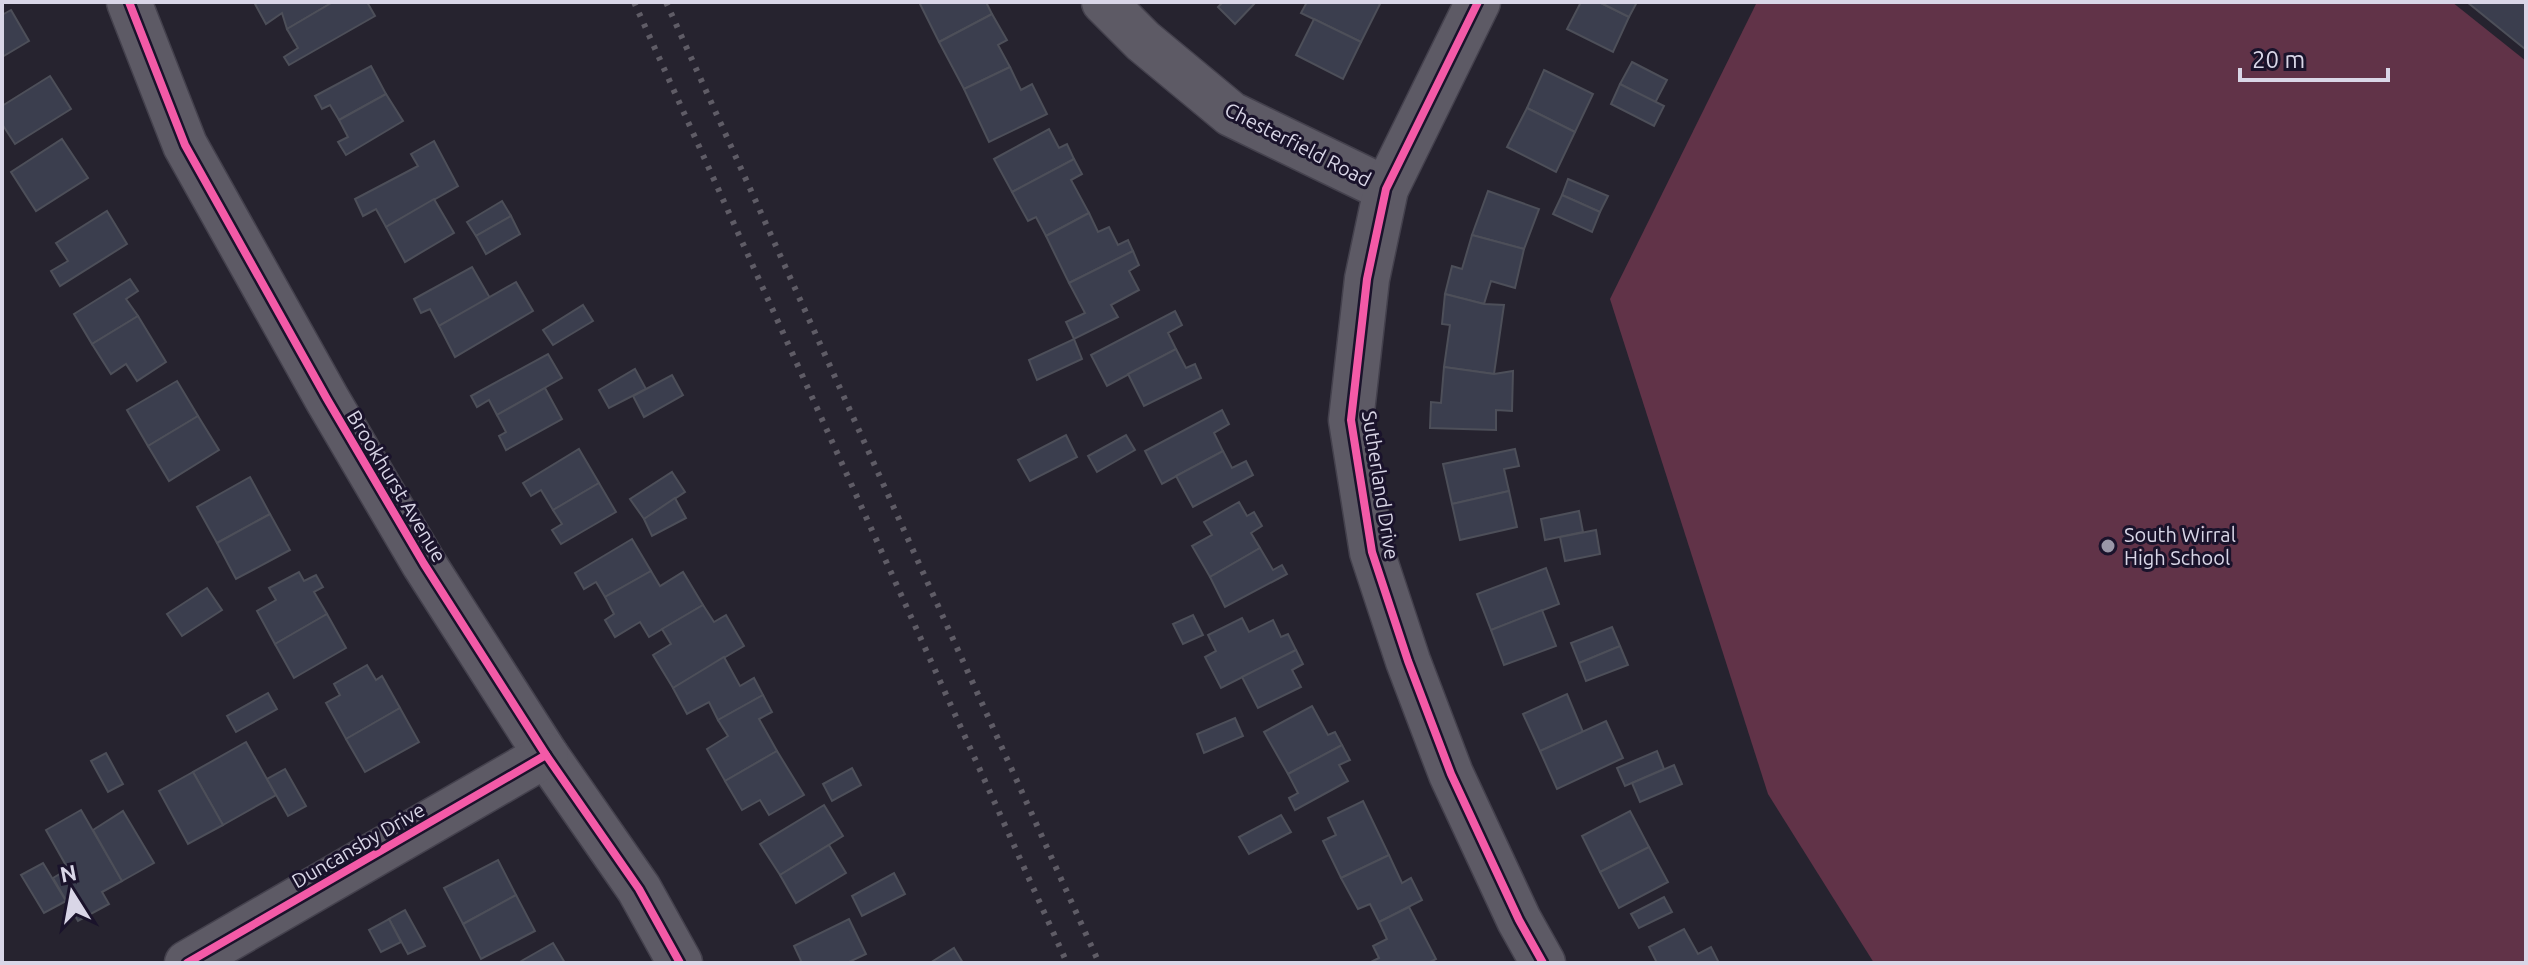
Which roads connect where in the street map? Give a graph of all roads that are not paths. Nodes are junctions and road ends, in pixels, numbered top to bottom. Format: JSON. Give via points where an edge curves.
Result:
{"nodes":[{"id":1,"x":129,"y":2,"type":"edge"},
{"id":2,"x":1104,"y":2,"type":"edge"},
{"id":3,"x":1478,"y":2,"type":"edge"},
{"id":4,"x":1386,"y":189,"type":"junction"},
{"id":5,"x":546,"y":755,"type":"junction"},
{"id":6,"x":187,"y":963,"type":"edge"},
{"id":7,"x":680,"y":963,"type":"edge"},
{"id":8,"x":1543,"y":963,"type":"edge"}],
"edges":[{"from":1,"to":5,"type":"street","name":"Brookhurst Avenue","via":[[199,171],[400,523]]},
{"from":2,"to":4,"type":"street","name":"Chesterfield Road","via":[[1231,114]]},
{"from":3,"to":4,"type":"street","name":"Sutherland Drive"},
{"from":4,"to":8,"type":"street","name":"Sutherland Drive","via":[[1367,279],[1351,420],[1372,552],[1451,774]]},
{"from":5,"to":6,"type":"street","name":"Duncansby Drive"},
{"from":5,"to":7,"type":"street","name":"Brookhurst Avenue","via":[[639,889]]}]}
